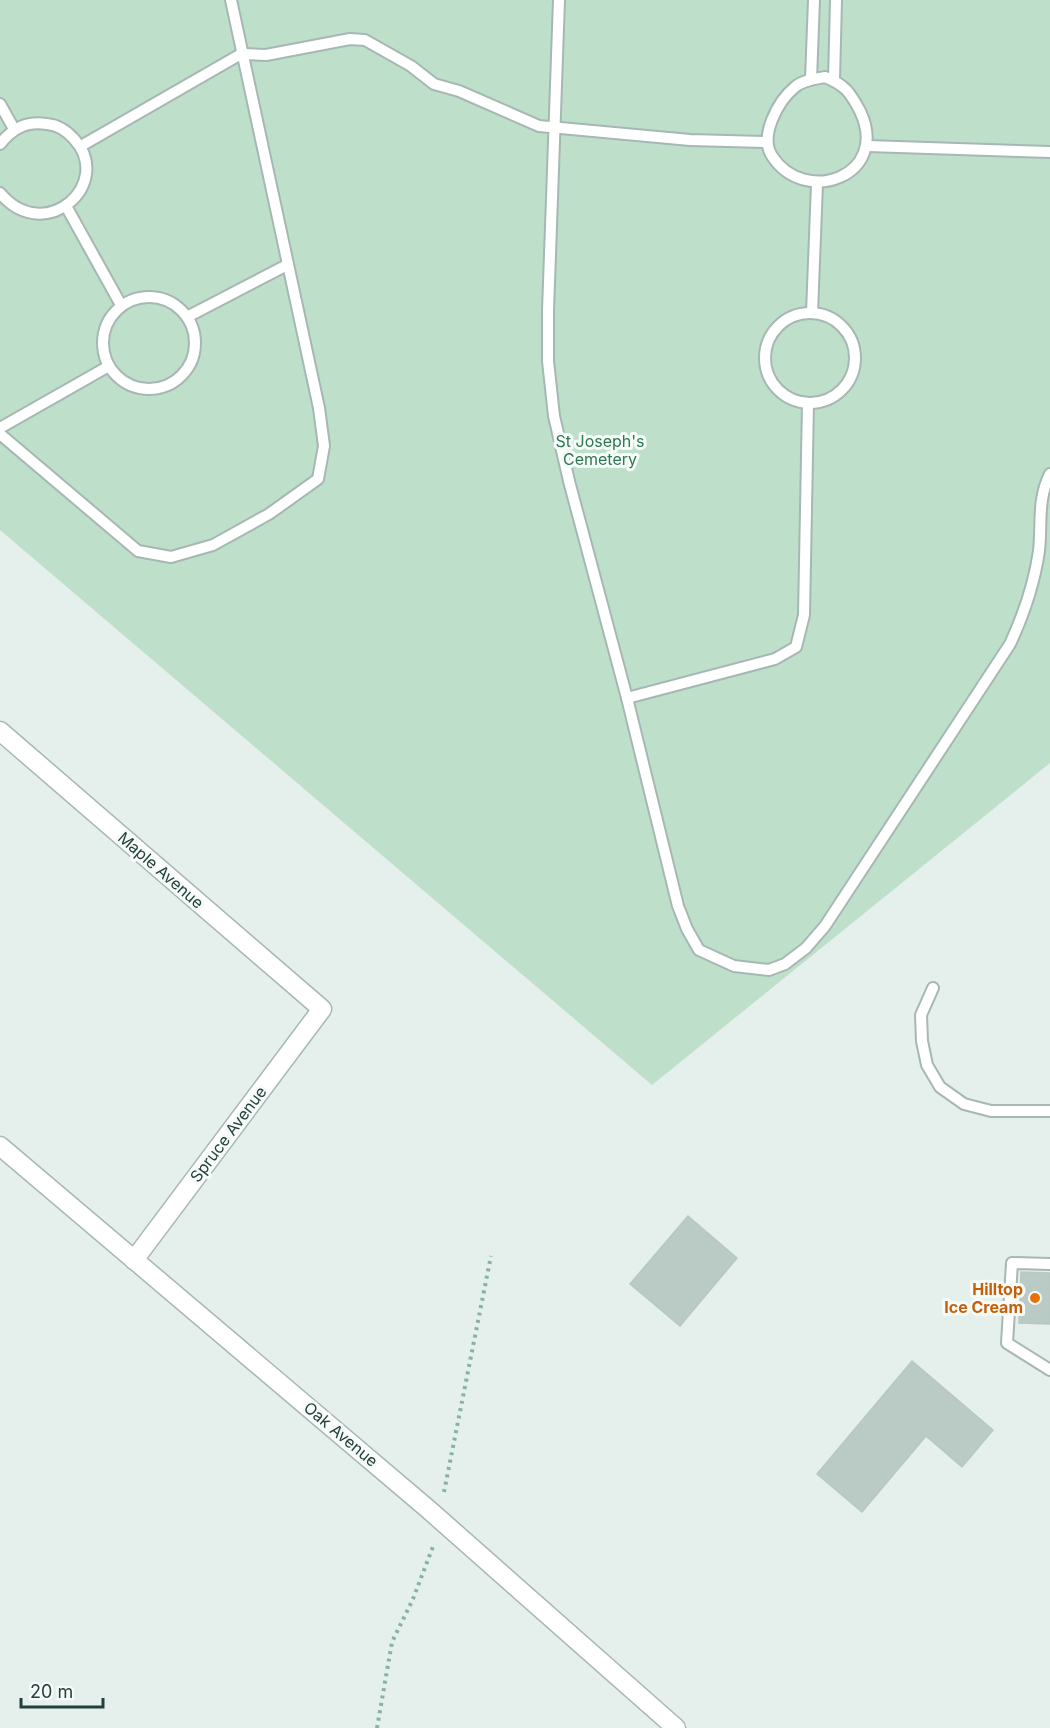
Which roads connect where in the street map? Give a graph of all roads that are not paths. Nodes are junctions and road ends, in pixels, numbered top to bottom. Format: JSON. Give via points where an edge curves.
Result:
{"nodes":[{"id":1,"x":231,"y":0,"type":"edge"},
{"id":2,"x":559,"y":0,"type":"edge"},
{"id":3,"x":814,"y":0,"type":"edge"},
{"id":4,"x":836,"y":0,"type":"edge"},
{"id":5,"x":241,"y":54,"type":"junction"},
{"id":6,"x":811,"y":80,"type":"junction"},
{"id":7,"x":834,"y":80,"type":"junction"},
{"id":8,"x":0,"y":104,"type":"edge"},
{"id":9,"x":554,"y":128,"type":"junction"},
{"id":10,"x":14,"y":129,"type":"junction"},
{"id":11,"x":766,"y":142,"type":"junction"},
{"id":12,"x":0,"y":144,"type":"edge"},
{"id":13,"x":81,"y":146,"type":"junction"},
{"id":14,"x":868,"y":146,"type":"junction"},
{"id":15,"x":1050,"y":152,"type":"edge"},
{"id":16,"x":817,"y":184,"type":"junction"},
{"id":17,"x":0,"y":193,"type":"edge"},
{"id":18,"x":66,"y":206,"type":"junction"},
{"id":19,"x":287,"y":265,"type":"junction"},
{"id":20,"x":121,"y":305,"type":"junction"},
{"id":21,"x":812,"y":313,"type":"junction"},
{"id":22,"x":187,"y":317,"type":"junction"},
{"id":23,"x":109,"y":366,"type":"junction"},
{"id":24,"x":808,"y":403,"type":"junction"},
{"id":25,"x":0,"y":428,"type":"edge"},
{"id":26,"x":0,"y":434,"type":"edge"},
{"id":27,"x":1050,"y":474,"type":"edge"},
{"id":28,"x":627,"y":698,"type":"junction"},
{"id":29,"x":0,"y":731,"type":"edge"},
{"id":30,"x":933,"y":988,"type":"dead end"},
{"id":31,"x":322,"y":1009,"type":"joint"},
{"id":32,"x":1050,"y":1111,"type":"edge"},
{"id":33,"x":0,"y":1146,"type":"edge"},
{"id":34,"x":134,"y":1260,"type":"junction"},
{"id":35,"x":1050,"y":1264,"type":"edge"},
{"id":36,"x":1050,"y":1370,"type":"edge"},
{"id":37,"x":676,"y":1728,"type":"edge"}],
"edges":[{"from":1,"to":5,"type":"lane"},
{"from":2,"to":9,"type":"lane"},
{"from":3,"to":6,"type":"lane"},
{"from":4,"to":7,"type":"lane"},
{"from":5,"to":9,"type":"lane","via":[[266,55],[350,39],[365,40],[434,84],[539,126]]},
{"from":5,"to":13,"type":"lane"},
{"from":5,"to":19,"type":"lane"},
{"from":6,"to":7,"type":"lane"},
{"from":6,"to":11,"type":"lane","via":[[794,87],[771,123]]},
{"from":7,"to":14,"type":"lane","via":[[855,100],[866,124]]},
{"from":8,"to":10,"type":"lane"},
{"from":9,"to":11,"type":"lane","via":[[690,140]]},
{"from":9,"to":28,"type":"lane","via":[[548,311],[554,416]]},
{"from":10,"to":12,"type":"lane"},
{"from":10,"to":13,"type":"lane","via":[[37,123],[53,124],[67,131]]},
{"from":11,"to":16,"type":"lane","via":[[775,160],[800,178]]},
{"from":13,"to":18,"type":"lane","via":[[86,171],[75,198]]},
{"from":14,"to":15,"type":"lane"},
{"from":14,"to":16,"type":"lane","via":[[862,159],[846,172]]},
{"from":16,"to":21,"type":"lane"},
{"from":17,"to":18,"type":"lane","via":[[15,207],[36,215]]},
{"from":18,"to":20,"type":"lane"},
{"from":19,"to":22,"type":"lane"},
{"from":19,"to":26,"type":"lane","via":[[324,446],[318,479],[269,514],[213,545],[171,557],[138,551]]},
{"from":20,"to":22,"type":"lane","via":[[152,297],[167,300]]},
{"from":20,"to":23,"type":"lane","via":[[105,329],[103,345]]},
{"from":21,"to":24,"type":"lane","via":[[787,320],[776,329],[765,355],[772,382],[794,400]]},
{"from":21,"to":24,"type":"lane","via":[[829,317],[842,326],[855,353],[848,383],[830,397]]},
{"from":22,"to":23,"type":"lane","via":[[195,333],[196,348],[184,375],[172,384],[141,389],[126,384]]},
{"from":23,"to":25,"type":"lane"},
{"from":24,"to":28,"type":"lane","via":[[804,615],[796,647],[775,659]]},
{"from":27,"to":28,"type":"lane","via":[[1042,491],[1039,550],[1028,606],[1010,644],[825,926],[786,964],[769,970],[734,966],[699,950],[678,906]]},
{"from":29,"to":31,"type":"street","name":"Maple Avenue"},
{"from":30,"to":32,"type":"lane","via":[[921,1015],[922,1041],[927,1065],[940,1087],[964,1104],[992,1111]]},
{"from":31,"to":34,"type":"street","name":"Spruce Avenue"},
{"from":33,"to":34,"type":"street","name":"Oak Avenue"},
{"from":34,"to":37,"type":"street","name":"Oak Avenue","via":[[428,1509]]},
{"from":35,"to":36,"type":"lane","via":[[1012,1263],[1007,1343]]}]}
